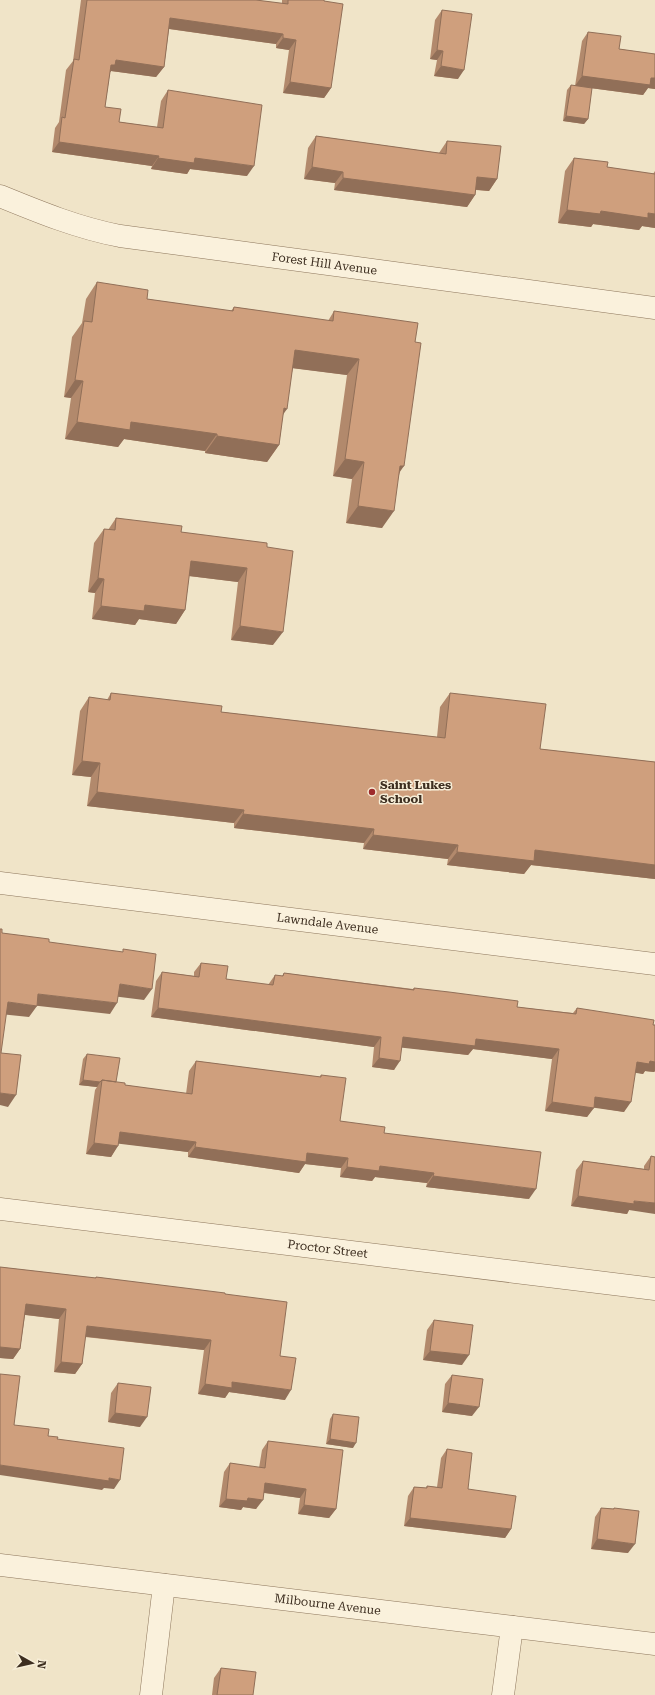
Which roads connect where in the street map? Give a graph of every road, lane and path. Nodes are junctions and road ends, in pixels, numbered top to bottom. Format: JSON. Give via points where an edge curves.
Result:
{"nodes":[{"id":1,"x":0,"y":196,"type":"edge"},
{"id":2,"x":655,"y":308,"type":"edge"},
{"id":3,"x":0,"y":883,"type":"edge"},
{"id":4,"x":655,"y":964,"type":"edge"},
{"id":5,"x":0,"y":1209,"type":"edge"},
{"id":6,"x":655,"y":1289,"type":"edge"},
{"id":7,"x":0,"y":1565,"type":"edge"},
{"id":8,"x":164,"y":1585,"type":"junction"},
{"id":9,"x":512,"y":1627,"type":"junction"},
{"id":10,"x":655,"y":1644,"type":"edge"},
{"id":11,"x":151,"y":1695,"type":"edge"},
{"id":12,"x":503,"y":1695,"type":"edge"}],
"edges":[{"from":1,"to":2,"type":"street","name":"Forest Hill Avenue","via":[[56,219],[120,236]]},
{"from":3,"to":4,"type":"street","name":"Lawndale Avenue"},
{"from":5,"to":6,"type":"street","name":"Proctor Street"},
{"from":7,"to":8,"type":"street","name":"Milbourne Avenue"},
{"from":8,"to":9,"type":"street","name":"Milbourne Avenue"},
{"from":8,"to":11,"type":"street"},
{"from":9,"to":10,"type":"street","name":"Milbourne Avenue"},
{"from":9,"to":12,"type":"street"}]}
